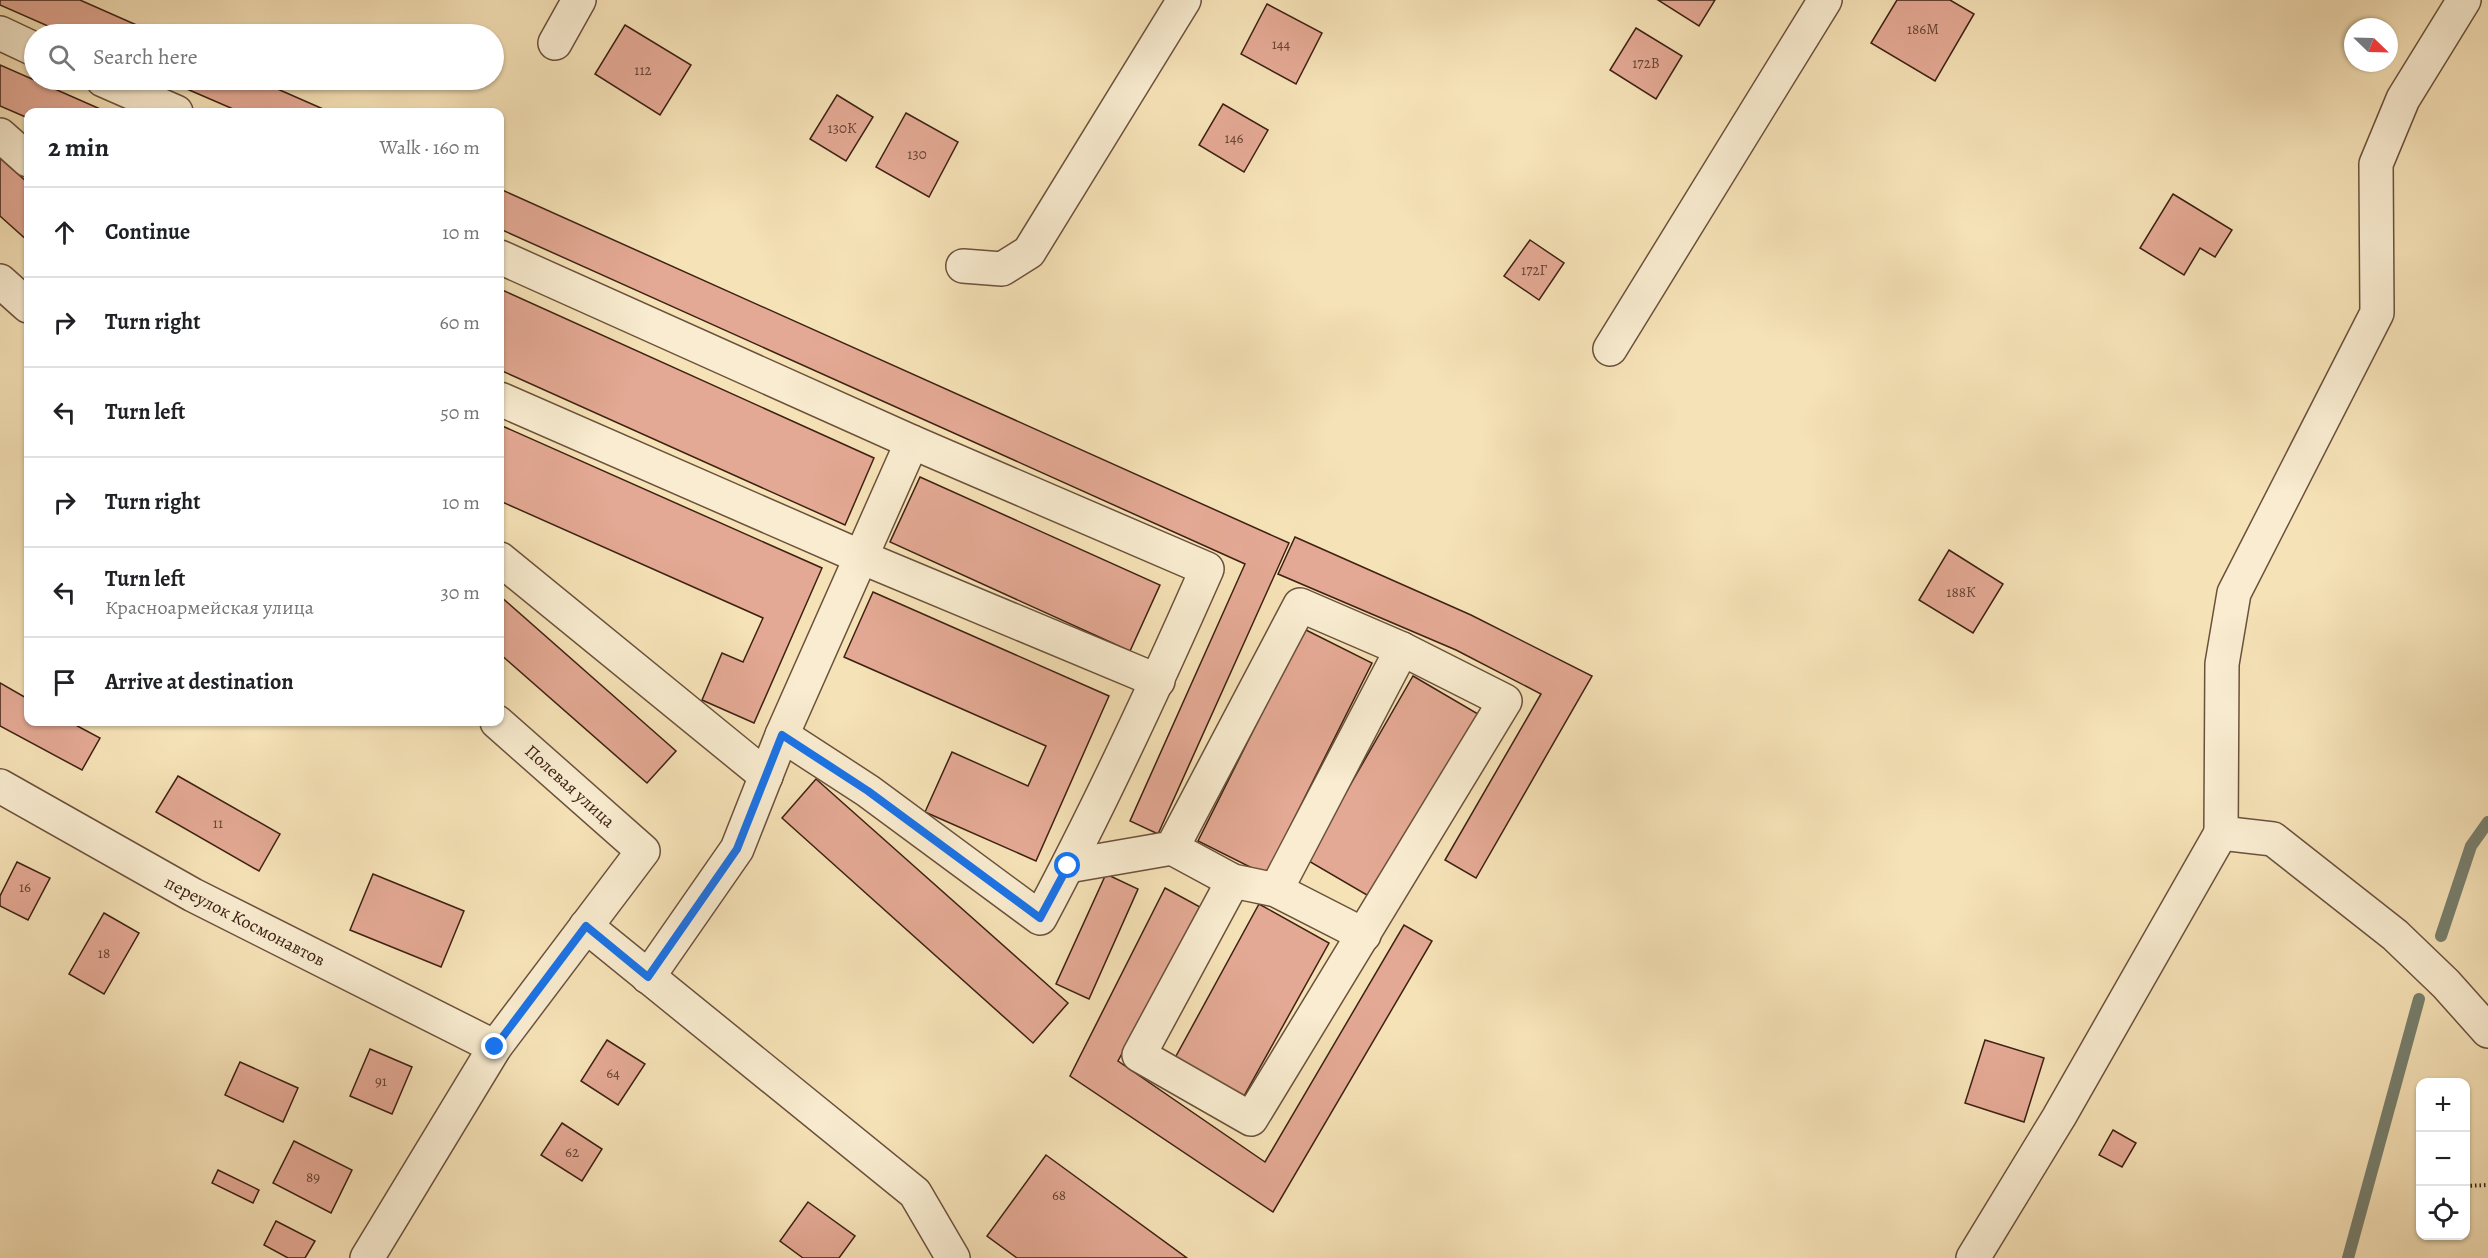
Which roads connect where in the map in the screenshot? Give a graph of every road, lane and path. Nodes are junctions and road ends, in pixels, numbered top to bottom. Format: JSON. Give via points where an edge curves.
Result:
{"nodes":[{"id":1,"x":579,"y":0,"type":"edge"},
{"id":2,"x":1184,"y":0,"type":"edge"},
{"id":3,"x":1825,"y":0,"type":"edge"},
{"id":4,"x":2464,"y":0,"type":"edge"},
{"id":5,"x":0,"y":33,"type":"edge"},
{"id":6,"x":555,"y":43,"type":"dead end"},
{"id":7,"x":24,"y":44,"type":"edge"},
{"id":8,"x":126,"y":90,"type":"edge"},
{"id":9,"x":167,"y":108,"type":"edge"},
{"id":10,"x":0,"y":135,"type":"edge"},
{"id":11,"x":24,"y":156,"type":"edge"},
{"id":12,"x":504,"y":259,"type":"edge"},
{"id":13,"x":963,"y":266,"type":"dead end"},
{"id":14,"x":0,"y":281,"type":"edge"},
{"id":15,"x":24,"y":302,"type":"edge"},
{"id":16,"x":1610,"y":349,"type":"dead end"},
{"id":17,"x":504,"y":401,"type":"edge"},
{"id":18,"x":912,"y":442,"type":"junction"},
{"id":19,"x":861,"y":557,"type":"junction"},
{"id":20,"x":504,"y":562,"type":"edge"},
{"id":21,"x":1402,"y":649,"type":"junction"},
{"id":22,"x":1158,"y":681,"type":"junction"},
{"id":23,"x":501,"y":726,"type":"edge"},
{"id":24,"x":782,"y":735,"type":"junction"},
{"id":25,"x":766,"y":776,"type":"junction"},
{"id":26,"x":0,"y":786,"type":"edge"},
{"id":27,"x":2221,"y":833,"type":"junction"},
{"id":28,"x":1172,"y":848,"type":"junction"},
{"id":29,"x":1068,"y":866,"type":"junction"},
{"id":30,"x":1233,"y":881,"type":"junction"},
{"id":31,"x":1276,"y":890,"type":"junction"},
{"id":32,"x":586,"y":926,"type":"junction"},
{"id":33,"x":1364,"y":935,"type":"junction"},
{"id":34,"x":648,"y":977,"type":"junction"},
{"id":35,"x":2488,"y":1031,"type":"edge"},
{"id":36,"x":495,"y":1047,"type":"junction"},
{"id":37,"x":2488,"y":1185,"type":"edge"},
{"id":38,"x":2470,"y":1186,"type":"edge"},
{"id":39,"x":367,"y":1258,"type":"edge"},
{"id":40,"x":953,"y":1258,"type":"edge"},
{"id":41,"x":1973,"y":1258,"type":"edge"}],
"edges":[{"from":1,"to":6,"type":"street"},
{"from":2,"to":13,"type":"street","via":[[1029,252],[1002,269]]},
{"from":3,"to":16,"type":"street"},
{"from":4,"to":27,"type":"street","via":[[2403,99],[2376,164],[2377,313],[2234,592],[2223,664]]},
{"from":5,"to":7,"type":"street"},
{"from":8,"to":9,"type":"street"},
{"from":10,"to":11,"type":"street"},
{"from":12,"to":18,"type":"street"},
{"from":14,"to":15,"type":"street"},
{"from":17,"to":19,"type":"street"},
{"from":18,"to":19,"type":"street"},
{"from":18,"to":22,"type":"street","via":[[1207,569]]},
{"from":19,"to":22,"type":"street"},
{"from":19,"to":24,"type":"street"},
{"from":20,"to":25,"type":"street"},
{"from":21,"to":28,"type":"street","via":[[1300,604]]},
{"from":21,"to":31,"type":"street"},
{"from":21,"to":33,"type":"street","via":[[1505,701]]},
{"from":22,"to":29,"type":"street"},
{"from":23,"to":32,"type":"street","name":"Полевая улица","via":[[643,851]]},
{"from":24,"to":25,"type":"street"},
{"from":24,"to":29,"type":"street","via":[[868,791],[1040,918]]},
{"from":25,"to":34,"type":"street","via":[[737,849]]},
{"from":26,"to":36,"type":"street","name":"переулок Космонавтов","via":[[193,895]]},
{"from":27,"to":35,"type":"street","via":[[2273,839],[2395,935]]},
{"from":27,"to":41,"type":"street","via":[[2059,1117]]},
{"from":28,"to":29,"type":"street"},
{"from":28,"to":30,"type":"street"},
{"from":30,"to":31,"type":"street"},
{"from":30,"to":33,"type":"street","via":[[1139,1055],[1251,1119]]},
{"from":31,"to":33,"type":"street"},
{"from":32,"to":34,"type":"street"},
{"from":32,"to":36,"type":"street"},
{"from":34,"to":40,"type":"street","via":[[915,1193]]},
{"from":36,"to":39,"type":"street"},
{"from":37,"to":38,"type":"path"}]}
